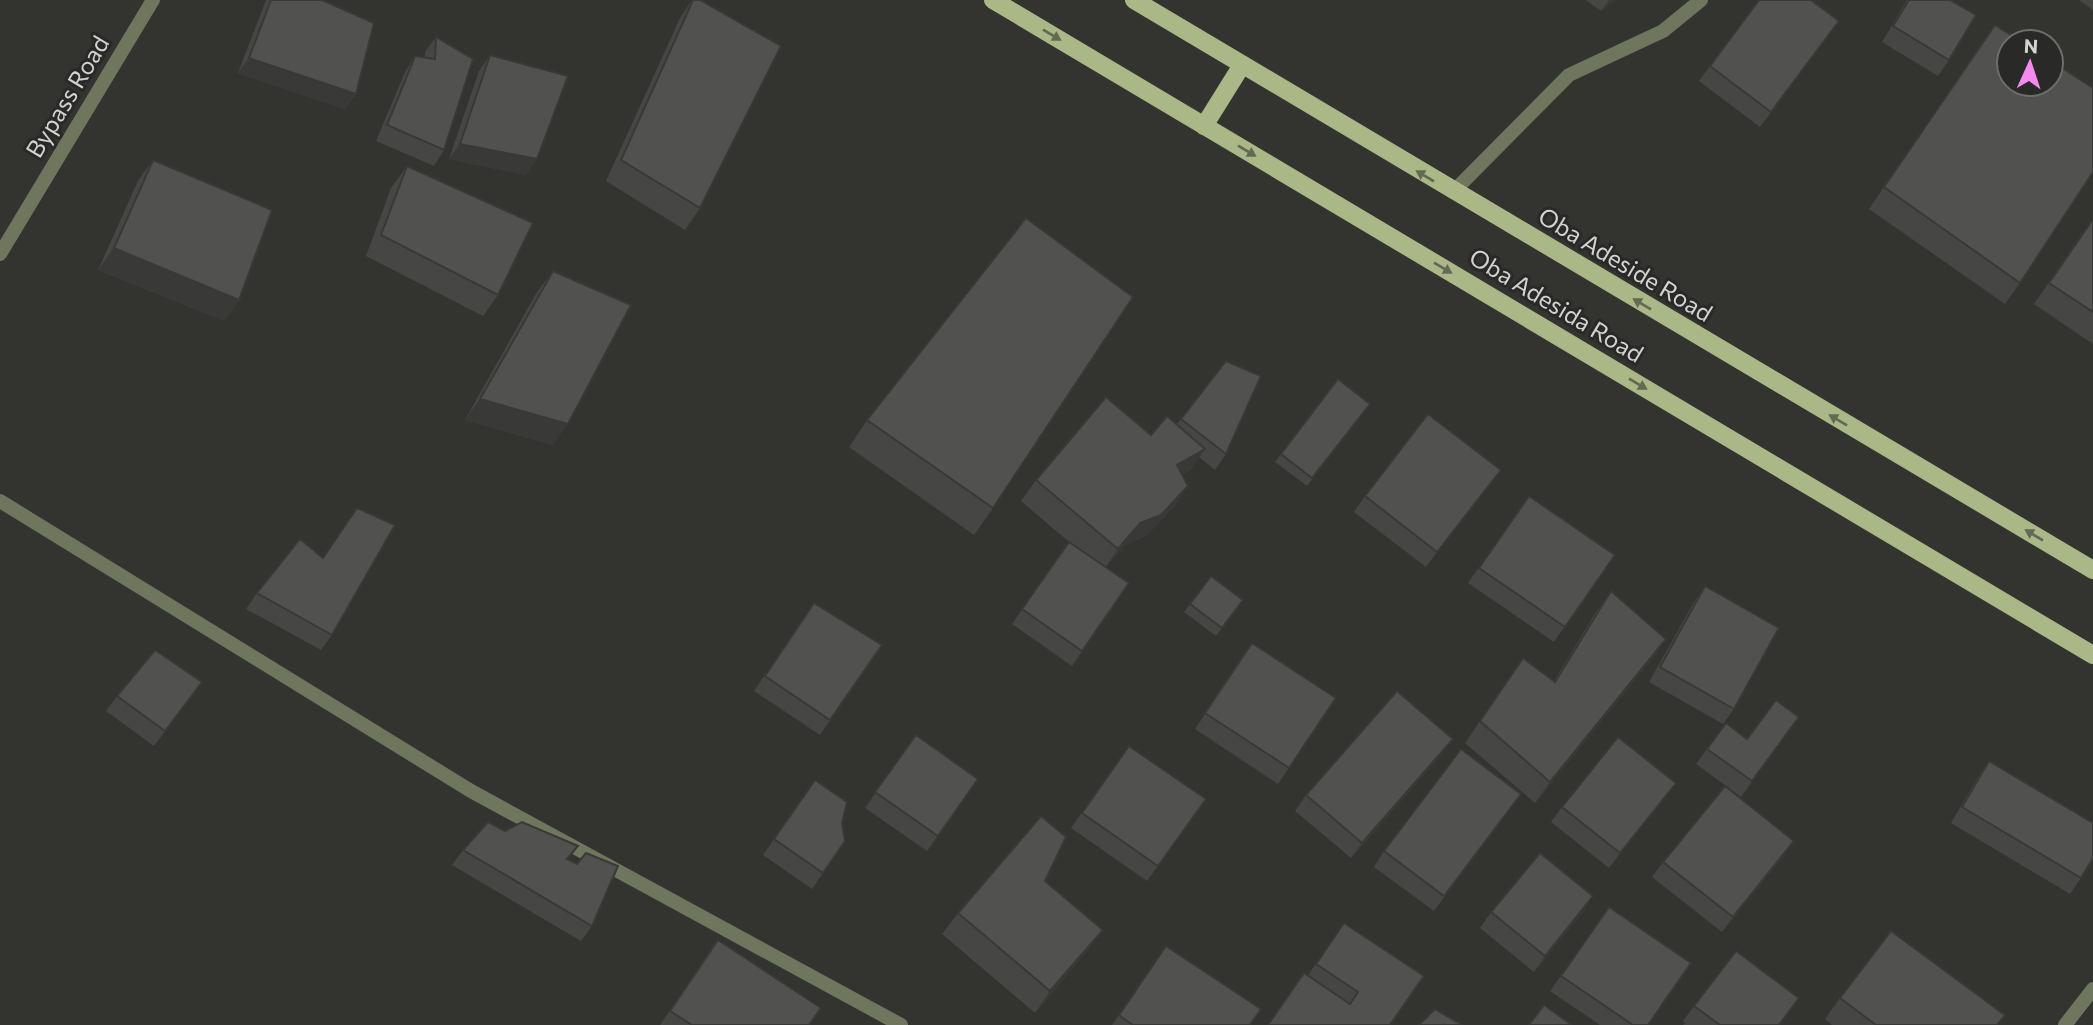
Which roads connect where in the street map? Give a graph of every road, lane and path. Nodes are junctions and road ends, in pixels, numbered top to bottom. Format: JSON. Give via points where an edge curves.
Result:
{"nodes":[{"id":1,"x":153,"y":0,"type":"edge"},
{"id":2,"x":993,"y":0,"type":"edge"},
{"id":3,"x":1134,"y":0,"type":"edge"},
{"id":4,"x":1701,"y":0,"type":"edge"},
{"id":5,"x":1242,"y":65,"type":"junction"},
{"id":6,"x":1204,"y":126,"type":"junction"},
{"id":7,"x":1453,"y":192,"type":"junction"},
{"id":8,"x":0,"y":254,"type":"edge"},
{"id":9,"x":0,"y":501,"type":"edge"},
{"id":10,"x":2093,"y":570,"type":"edge"},
{"id":11,"x":2093,"y":655,"type":"edge"},
{"id":12,"x":2093,"y":989,"type":"edge"},
{"id":13,"x":901,"y":1025,"type":"edge"},
{"id":14,"x":2065,"y":1025,"type":"edge"}],
"edges":[{"from":1,"to":8,"type":"street","name":"Bypass Road"},
{"from":2,"to":6,"type":"main road","name":"Oba Adesida Road","one_way":true},
{"from":3,"to":5,"type":"main road","name":"Oba Adeside Road"},
{"from":4,"to":7,"type":"street","via":[[1663,31],[1569,75]]},
{"from":5,"to":6,"type":"main road"},
{"from":7,"to":5,"type":"main road","name":"Oba Adeside Road","one_way":true},
{"from":6,"to":11,"type":"main road","name":"Oba Adesida Road","one_way":true},
{"from":10,"to":7,"type":"main road","name":"Oba Adeside Road","one_way":true},
{"from":9,"to":13,"type":"street","via":[[471,791]]},
{"from":12,"to":14,"type":"street"}]}
